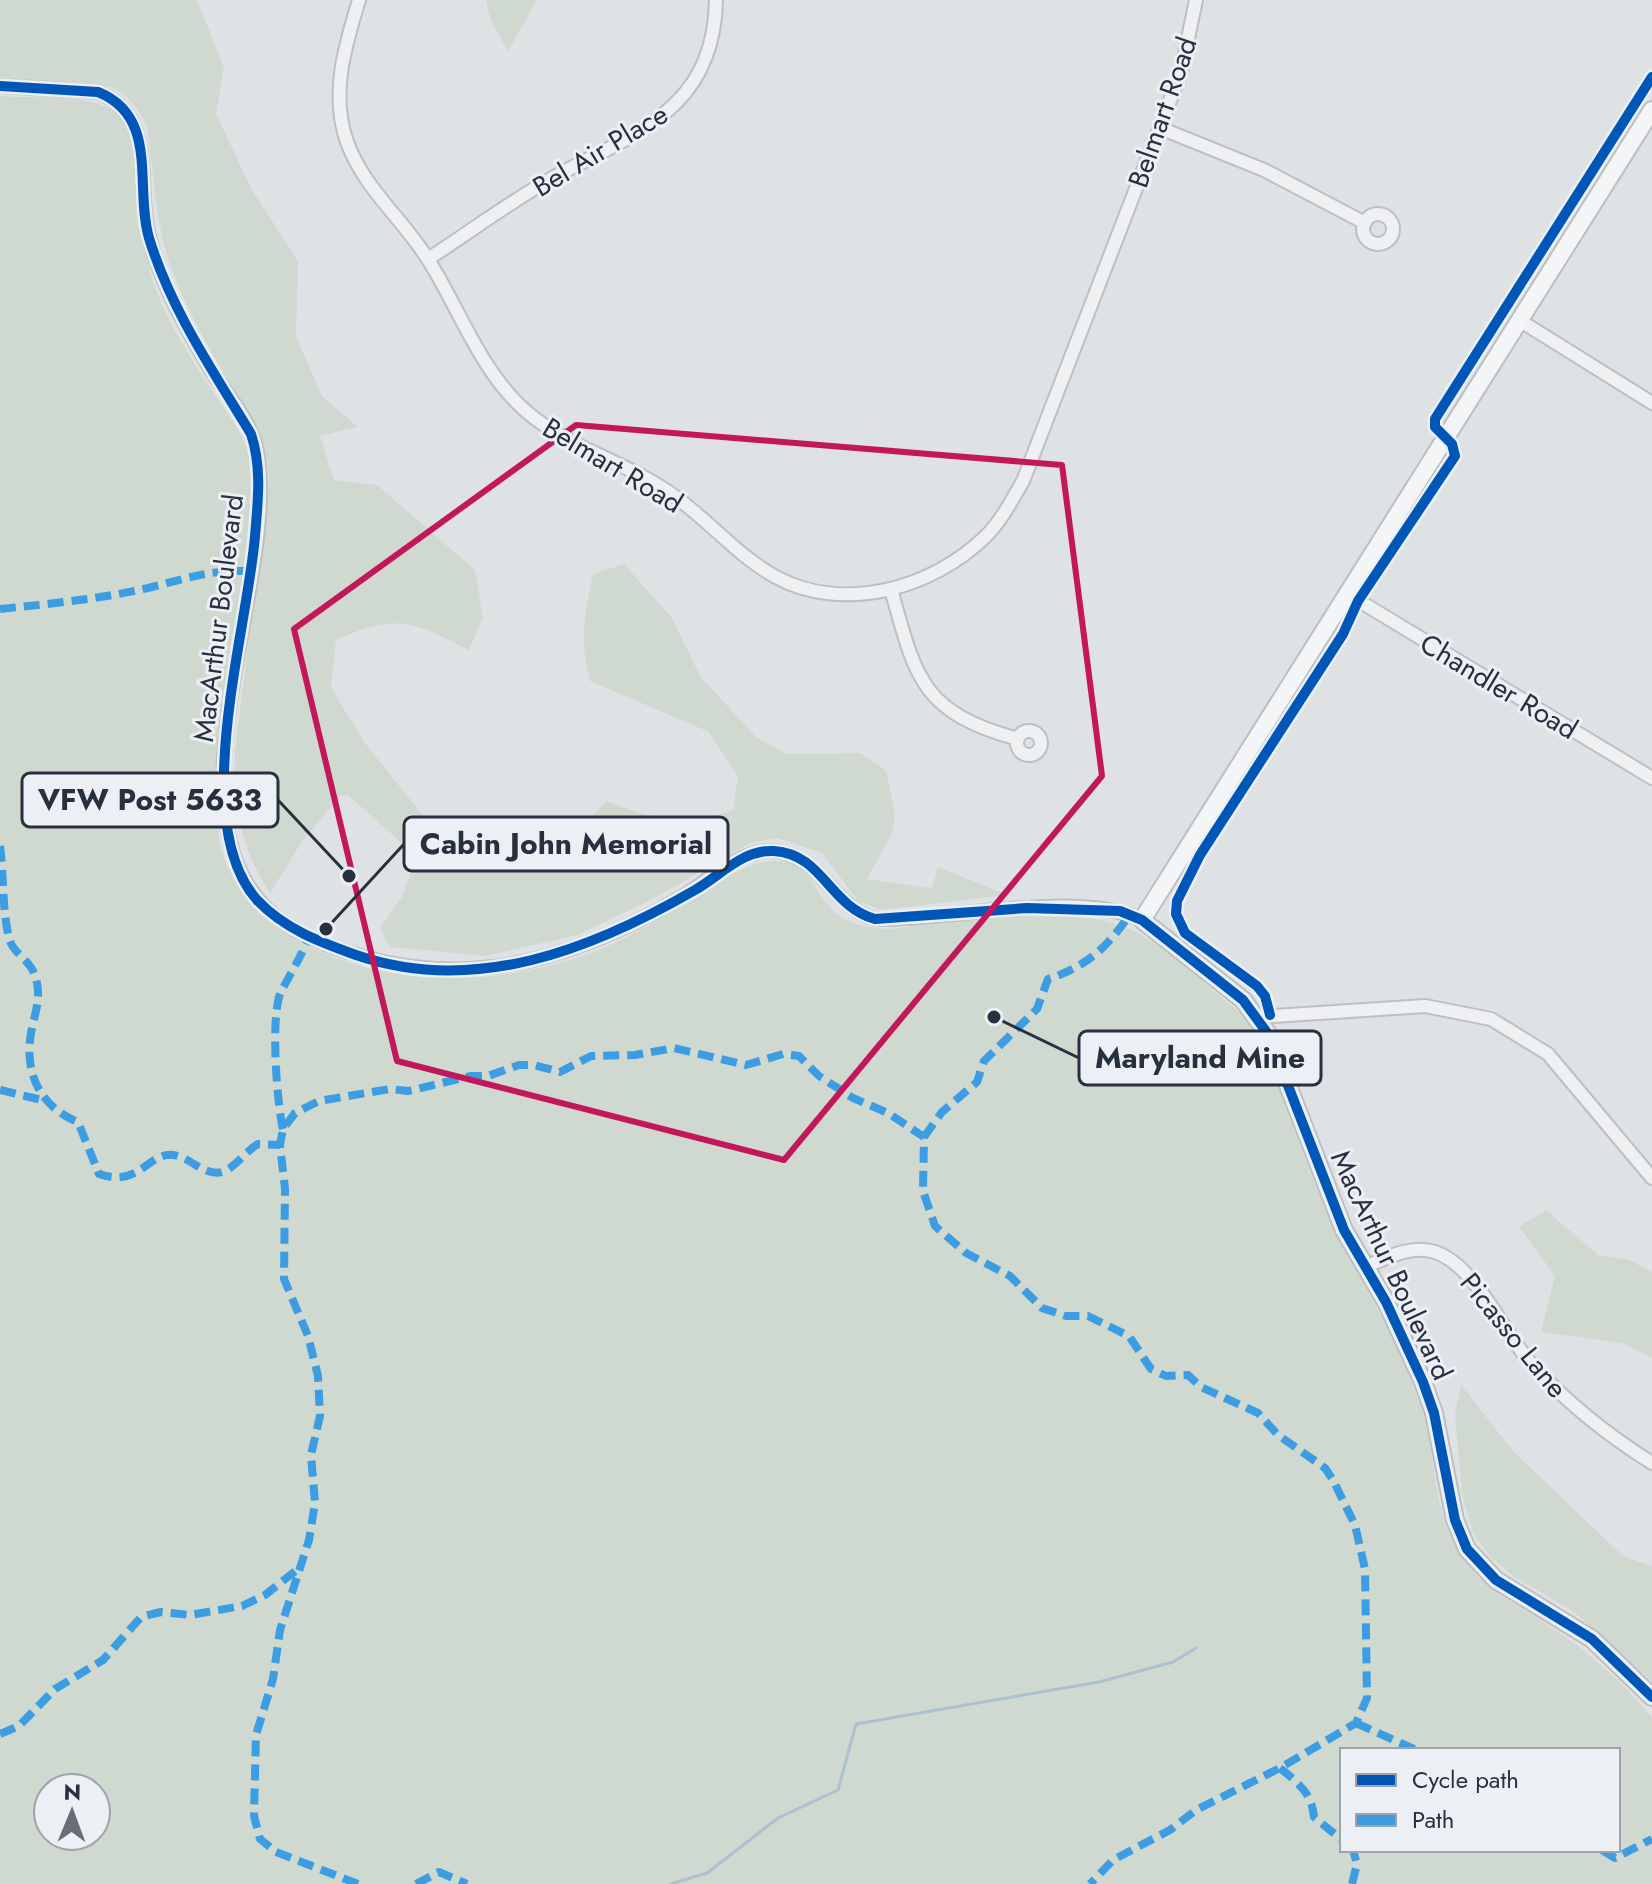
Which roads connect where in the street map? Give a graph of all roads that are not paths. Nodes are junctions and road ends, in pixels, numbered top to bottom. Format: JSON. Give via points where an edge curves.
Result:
{"nodes":[{"id":1,"x":359,"y":0,"type":"edge"},
{"id":2,"x":716,"y":0,"type":"edge"},
{"id":3,"x":1196,"y":0,"type":"edge"},
{"id":4,"x":0,"y":86,"type":"edge"},
{"id":5,"x":1652,"y":110,"type":"edge"},
{"id":6,"x":1160,"y":128,"type":"junction"},
{"id":7,"x":1365,"y":223,"type":"dead end"},
{"id":8,"x":428,"y":259,"type":"junction"},
{"id":9,"x":1519,"y":320,"type":"junction"},
{"id":10,"x":1652,"y":403,"type":"edge"},
{"id":11,"x":891,"y":589,"type":"junction"},
{"id":12,"x":1346,"y":593,"type":"junction"},
{"id":13,"x":1018,"y":739,"type":"dead end"},
{"id":14,"x":1652,"y":778,"type":"edge"},
{"id":15,"x":1142,"y":920,"type":"junction"},
{"id":16,"x":1258,"y":1017,"type":"junction"},
{"id":17,"x":1652,"y":1178,"type":"edge"},
{"id":18,"x":1365,"y":1267,"type":"junction"},
{"id":19,"x":1652,"y":1463,"type":"edge"},
{"id":20,"x":1652,"y":1697,"type":"edge"}],
"edges":[{"from":1,"to":8,"type":"street","name":"Belmart Road","via":[[339,83],[347,142],[365,180]]},
{"from":2,"to":8,"type":"street","name":"Bel Air Place","via":[[716,27],[705,60],[679,103],[664,117],[554,177]]},
{"from":3,"to":6,"type":"street","name":"Belmart Road","via":[[1185,58]]},
{"from":4,"to":15,"type":"street","name":"MacArthur Boulevard","via":[[98,92],[111,97],[131,118],[139,133],[146,220],[157,261],[182,322],[256,449],[254,545],[222,787],[228,845],[236,865],[275,916],[309,937],[374,961],[496,968],[538,961],[632,926],[743,858],[772,851],[806,860],[847,907],[875,919],[1067,908],[1120,911]]},
{"from":5,"to":9,"type":"main road"},
{"from":6,"to":7,"type":"street","via":[[1264,170]]},
{"from":6,"to":11,"type":"street","name":"Belmart Road","via":[[1011,503],[965,555],[935,574]]},
{"from":8,"to":11,"type":"street","name":"Belmart Road","via":[[490,371],[525,411],[555,434],[673,495],[736,552],[777,578],[835,594]]},
{"from":9,"to":10,"type":"street"},
{"from":9,"to":12,"type":"main road"},
{"from":11,"to":13,"type":"street","via":[[910,656],[935,698],[976,728]]},
{"from":12,"to":14,"type":"street","name":"Chandler Road"},
{"from":12,"to":15,"type":"main road"},
{"from":15,"to":16,"type":"main road","name":"MacArthur Boulevard"},
{"from":16,"to":17,"type":"street","via":[[1425,1006],[1491,1019],[1548,1054]]},
{"from":16,"to":18,"type":"main road","name":"MacArthur Boulevard","via":[[1344,1230]]},
{"from":18,"to":19,"type":"street","name":"Picasso Lane","via":[[1420,1250],[1453,1262],[1531,1364],[1574,1408]]},
{"from":18,"to":20,"type":"main road","name":"MacArthur Boulevard","via":[[1430,1402],[1449,1497],[1467,1549],[1496,1580],[1592,1639]]}]}
